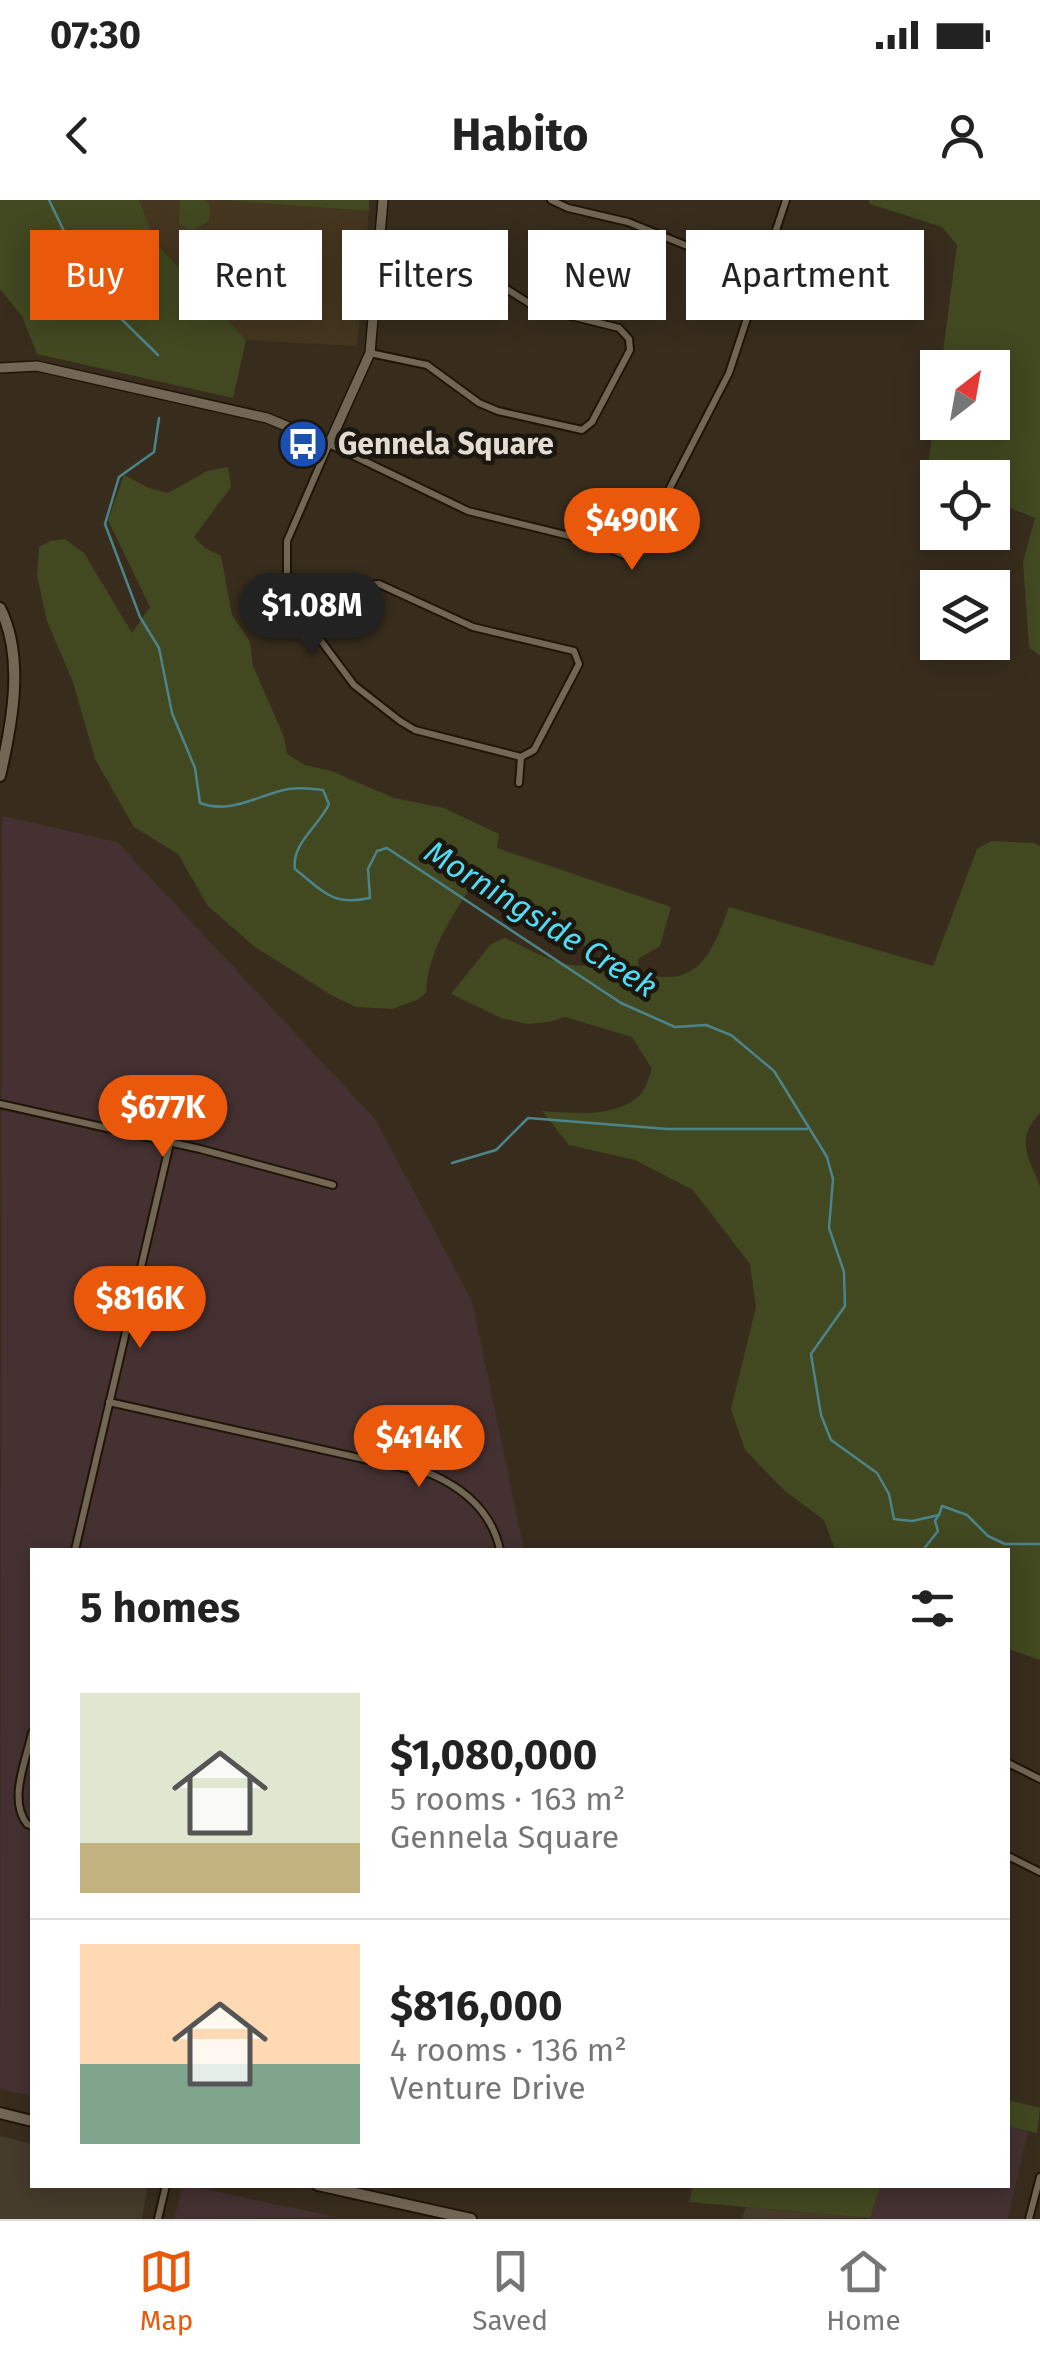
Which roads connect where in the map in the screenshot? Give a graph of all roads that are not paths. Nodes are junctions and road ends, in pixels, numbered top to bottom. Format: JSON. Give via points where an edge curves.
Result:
{"nodes":[{"id":1,"x":382,"y":200,"type":"edge"},
{"id":2,"x":550,"y":200,"type":"edge"},
{"id":3,"x":786,"y":200,"type":"edge"},
{"id":4,"x":381,"y":230,"type":"edge"},
{"id":5,"x":775,"y":230,"type":"edge"},
{"id":6,"x":686,"y":246,"type":"edge"},
{"id":7,"x":508,"y":290,"type":"edge"},
{"id":8,"x":373,"y":320,"type":"edge"},
{"id":9,"x":745,"y":320,"type":"edge"},
{"id":10,"x":370,"y":353,"type":"junction"},
{"id":11,"x":0,"y":368,"type":"edge"},
{"id":12,"x":329,"y":444,"type":"junction"},
{"id":13,"x":0,"y":608,"type":"edge"},
{"id":14,"x":307,"y":621,"type":"junction"},
{"id":15,"x":521,"y":757,"type":"junction"},
{"id":16,"x":0,"y":776,"type":"edge"},
{"id":17,"x":519,"y":782,"type":"dead end"},
{"id":18,"x":0,"y":1104,"type":"edge"},
{"id":19,"x":170,"y":1143,"type":"junction"},
{"id":20,"x":333,"y":1185,"type":"dead end"},
{"id":21,"x":109,"y":1402,"type":"junction"},
{"id":22,"x":75,"y":1548,"type":"edge"},
{"id":23,"x":499,"y":1548,"type":"edge"},
{"id":24,"x":30,"y":1742,"type":"edge"},
{"id":25,"x":1010,"y":1763,"type":"edge"},
{"id":26,"x":1040,"y":1779,"type":"edge"},
{"id":27,"x":30,"y":1825,"type":"edge"},
{"id":28,"x":1010,"y":1857,"type":"edge"},
{"id":29,"x":1040,"y":1872,"type":"edge"},
{"id":30,"x":0,"y":2113,"type":"edge"},
{"id":31,"x":30,"y":2120,"type":"edge"},
{"id":32,"x":1040,"y":2176,"type":"edge"},
{"id":33,"x":165,"y":2188,"type":"edge"},
{"id":34,"x":332,"y":2188,"type":"edge"},
{"id":35,"x":158,"y":2219,"type":"edge"},
{"id":36,"x":471,"y":2219,"type":"edge"},
{"id":37,"x":1028,"y":2219,"type":"edge"}],
"edges":[{"from":1,"to":4,"type":"street"},
{"from":2,"to":6,"type":"street"},
{"from":3,"to":5,"type":"street"},
{"from":7,"to":10,"type":"street","via":[[534,307],[619,328],[629,340],[630,350],[582,430],[498,411],[428,365]]},
{"from":8,"to":10,"type":"street"},
{"from":9,"to":12,"type":"street","via":[[729,373],[634,553],[478,514]]},
{"from":10,"to":12,"type":"street"},
{"from":11,"to":12,"type":"street","via":[[37,366],[267,418]]},
{"from":12,"to":14,"type":"street","via":[[287,541],[287,586]]},
{"from":13,"to":16,"type":"main road","via":[[9,625],[12,714]]},
{"from":14,"to":15,"type":"street","via":[[354,684],[400,721]]},
{"from":14,"to":15,"type":"street","via":[[355,586],[379,584],[473,627],[574,651],[577,669],[534,750]]},
{"from":15,"to":17,"type":"street"},
{"from":18,"to":19,"type":"street"},
{"from":19,"to":20,"type":"street"},
{"from":19,"to":21,"type":"street"},
{"from":21,"to":22,"type":"street"},
{"from":21,"to":23,"type":"street","via":[[431,1474],[455,1485],[484,1512]]},
{"from":24,"to":27,"type":"street","via":[[18,1814]]},
{"from":25,"to":26,"type":"street"},
{"from":28,"to":29,"type":"street"},
{"from":30,"to":31,"type":"main road"},
{"from":32,"to":37,"type":"street"},
{"from":33,"to":35,"type":"street"},
{"from":34,"to":36,"type":"main road"}]}
